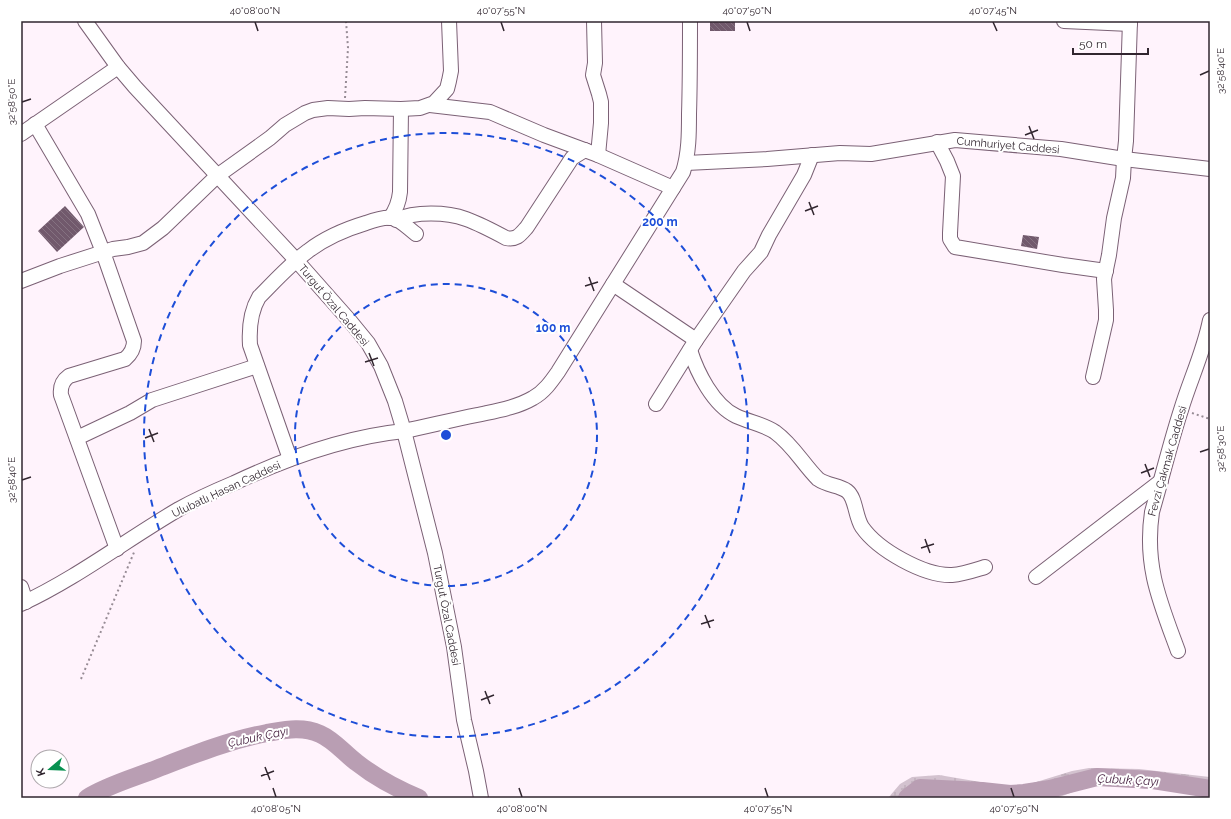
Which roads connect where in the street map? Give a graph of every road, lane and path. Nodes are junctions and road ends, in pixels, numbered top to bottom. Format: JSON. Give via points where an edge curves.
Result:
{"nodes":[{"id":1,"x":85,"y":21,"type":"edge"},
{"id":2,"x":346,"y":21,"type":"edge"},
{"id":3,"x":450,"y":21,"type":"edge"},
{"id":4,"x":594,"y":21,"type":"edge"},
{"id":5,"x":690,"y":21,"type":"edge"},
{"id":6,"x":1064,"y":21,"type":"edge"},
{"id":7,"x":1130,"y":22,"type":"edge"},
{"id":8,"x":118,"y":67,"type":"junction"},
{"id":9,"x":345,"y":98,"type":"dead end"},
{"id":10,"x":430,"y":105,"type":"junction"},
{"id":11,"x":401,"y":109,"type":"junction"},
{"id":12,"x":35,"y":124,"type":"junction"},
{"id":13,"x":21,"y":134,"type":"edge"},
{"id":14,"x":937,"y":142,"type":"junction"},
{"id":15,"x":592,"y":152,"type":"junction"},
{"id":16,"x":812,"y":155,"type":"junction"},
{"id":17,"x":1124,"y":159,"type":"junction"},
{"id":18,"x":686,"y":163,"type":"junction"},
{"id":19,"x":1210,"y":169,"type":"edge"},
{"id":20,"x":218,"y":176,"type":"junction"},
{"id":21,"x":673,"y":188,"type":"junction"},
{"id":22,"x":393,"y":219,"type":"junction"},
{"id":23,"x":416,"y":234,"type":"dead end"},
{"id":24,"x":103,"y":252,"type":"junction"},
{"id":25,"x":296,"y":260,"type":"junction"},
{"id":26,"x":1106,"y":271,"type":"junction"},
{"id":27,"x":22,"y":278,"type":"edge"},
{"id":28,"x":613,"y":284,"type":"junction"},
{"id":29,"x":1210,"y":320,"type":"edge"},
{"id":30,"x":693,"y":345,"type":"junction"},
{"id":31,"x":257,"y":366,"type":"junction"},
{"id":32,"x":1093,"y":377,"type":"dead end"},
{"id":33,"x":656,"y":404,"type":"dead end"},
{"id":34,"x":1181,"y":410,"type":"junction"},
{"id":35,"x":1210,"y":419,"type":"edge"},
{"id":36,"x":404,"y":431,"type":"junction"},
{"id":37,"x":77,"y":438,"type":"junction"},
{"id":38,"x":290,"y":459,"type":"junction"},
{"id":39,"x":1161,"y":481,"type":"junction"},
{"id":40,"x":143,"y":532,"type":"junction"},
{"id":41,"x":118,"y":549,"type":"junction"},
{"id":42,"x":985,"y":567,"type":"dead end"},
{"id":43,"x":1036,"y":577,"type":"dead end"},
{"id":44,"x":21,"y":587,"type":"edge"},
{"id":45,"x":24,"y":603,"type":"edge"},
{"id":46,"x":1178,"y":650,"type":"dead end"},
{"id":47,"x":81,"y":680,"type":"dead end"},
{"id":48,"x":480,"y":798,"type":"edge"}],
"edges":[{"from":1,"to":8,"type":"street","name":"Turgut Özal Caddesi"},
{"from":2,"to":9,"type":"path","via":[[348,48]]},
{"from":3,"to":10,"type":"street","via":[[449,81],[440,98]]},
{"from":4,"to":15,"type":"street","via":[[593,75],[601,102],[601,122]]},
{"from":5,"to":18,"type":"street","name":"Ulubatlı Hasan Caddesi"},
{"from":6,"to":7,"type":"street"},
{"from":7,"to":17,"type":"street"},
{"from":8,"to":12,"type":"street"},
{"from":8,"to":20,"type":"street","name":"Turgut Özal Caddesi"},
{"from":10,"to":11,"type":"street"},
{"from":10,"to":15,"type":"street","via":[[490,112]]},
{"from":11,"to":20,"type":"street","via":[[313,110],[285,125]]},
{"from":11,"to":22,"type":"street","via":[[400,192]]},
{"from":12,"to":13,"type":"street"},
{"from":12,"to":24,"type":"street","via":[[85,210]]},
{"from":14,"to":16,"type":"street","name":"Cumhuriyet Caddesi","via":[[871,154]]},
{"from":14,"to":17,"type":"street","name":"Cumhuriyet Caddesi","via":[[955,140],[1032,146]]},
{"from":14,"to":26,"type":"street","via":[[952,176],[950,239],[955,247]]},
{"from":15,"to":21,"type":"street"},
{"from":15,"to":22,"type":"street","via":[[572,158],[527,227],[515,238],[506,238],[465,218],[454,216],[421,214]]},
{"from":16,"to":18,"type":"street","name":"Cumhuriyet Caddesi"},
{"from":16,"to":30,"type":"street","via":[[804,175],[761,252],[744,271]]},
{"from":17,"to":19,"type":"street","name":"Cumhuriyet Caddesi"},
{"from":17,"to":26,"type":"street","via":[[1123,178]]},
{"from":18,"to":21,"type":"street","name":"Ulubatlı Hasan Caddesi"},
{"from":20,"to":24,"type":"street","via":[[150,239],[136,246]]},
{"from":20,"to":25,"type":"street","name":"Turgut Özal Caddesi"},
{"from":21,"to":28,"type":"street","name":"Ulubatlı Hasan Caddesi"},
{"from":22,"to":23,"type":"street"},
{"from":22,"to":25,"type":"street","via":[[365,223],[335,235]]},
{"from":24,"to":27,"type":"street"},
{"from":24,"to":37,"type":"street","via":[[134,346],[125,359],[69,376],[62,383],[61,395]]},
{"from":25,"to":31,"type":"street","via":[[254,305],[249,334]]},
{"from":25,"to":36,"type":"street","name":"Turgut Özal Caddesi","via":[[350,321],[375,354],[395,401]]},
{"from":26,"to":32,"type":"street","via":[[1106,320]]},
{"from":28,"to":30,"type":"street"},
{"from":28,"to":36,"type":"street","name":"Ulubatlı Hasan Caddesi","via":[[551,383],[533,398],[504,409]]},
{"from":29,"to":34,"type":"street","name":"Fevzi Çakmak Caddesi","via":[[1208,333]]},
{"from":30,"to":33,"type":"street"},
{"from":30,"to":42,"type":"street","via":[[699,374],[714,397],[735,416],[774,431],[791,446],[818,479],[847,491],[860,523],[868,535],[881,546],[905,561],[938,573],[951,575]]},
{"from":31,"to":37,"type":"street","via":[[152,400]]},
{"from":31,"to":38,"type":"street"},
{"from":34,"to":35,"type":"path"},
{"from":34,"to":39,"type":"street","name":"Fevzi Çakmak Caddesi"},
{"from":36,"to":38,"type":"street","name":"Ulubatlı Hasan Caddesi","via":[[351,440]]},
{"from":36,"to":48,"type":"street","name":"Turgut Özal Caddesi","via":[[446,603],[464,720]]},
{"from":37,"to":41,"type":"street"},
{"from":38,"to":40,"type":"street","name":"Ulubatlı Hasan Caddesi","via":[[181,508]]},
{"from":39,"to":43,"type":"street"},
{"from":39,"to":46,"type":"street","name":"Fevzi Çakmak Caddesi","via":[[1150,525],[1151,568]]},
{"from":40,"to":41,"type":"street","name":"Ulubatlı Hasan Caddesi"},
{"from":40,"to":47,"type":"path"},
{"from":41,"to":45,"type":"street","name":"Ulubatlı Hasan Caddesi"},
{"from":44,"to":45,"type":"street"}]}
